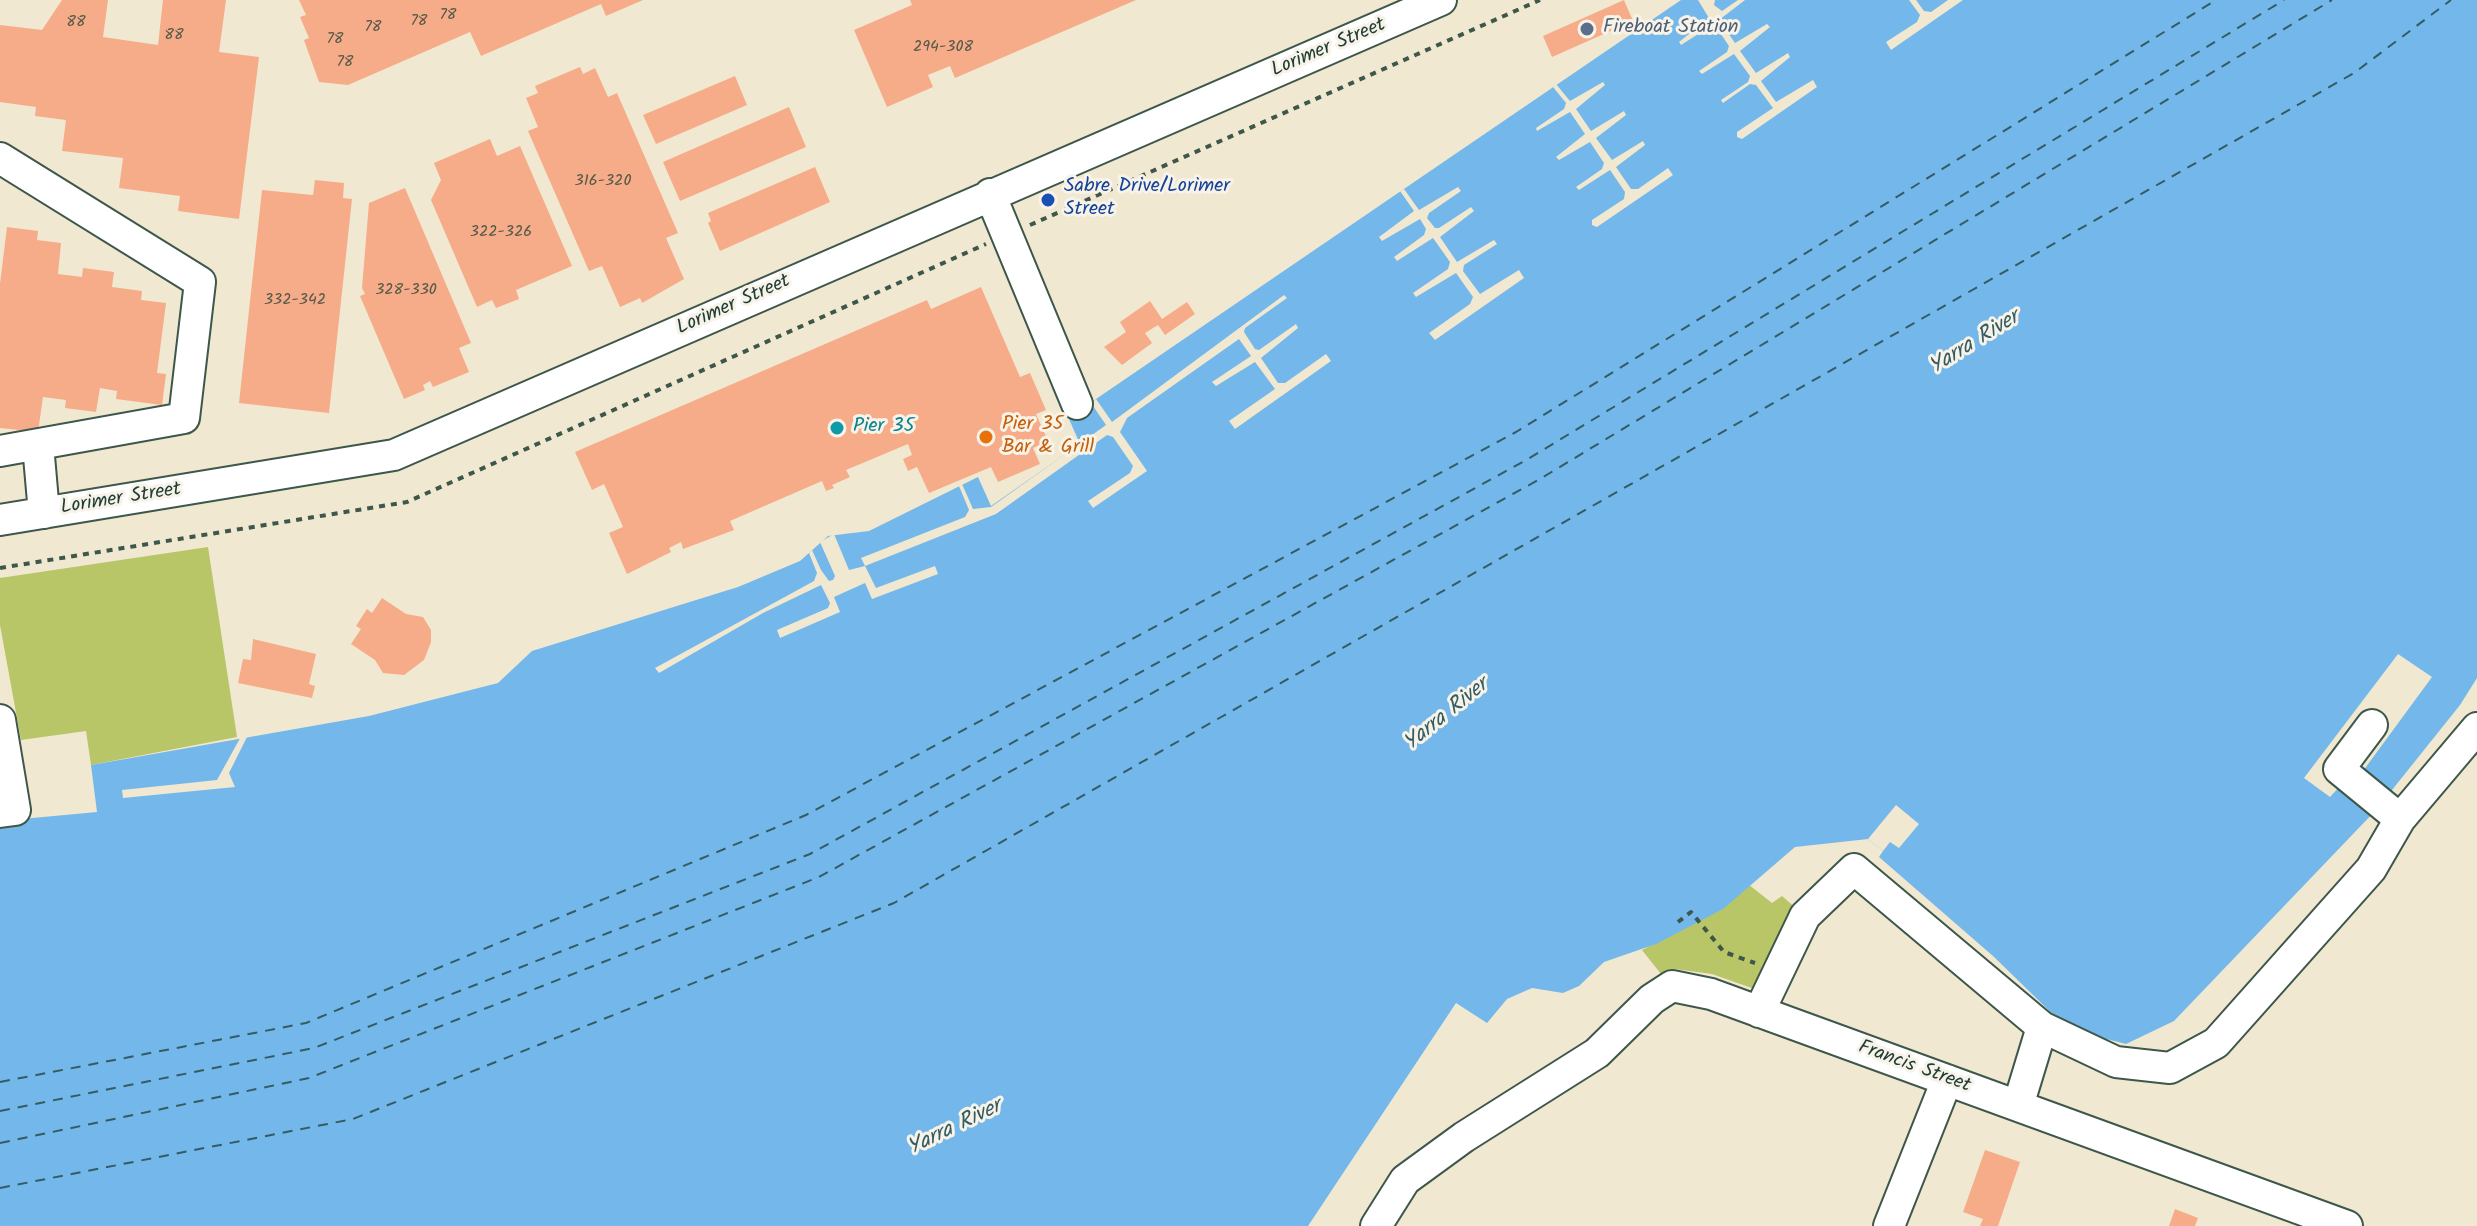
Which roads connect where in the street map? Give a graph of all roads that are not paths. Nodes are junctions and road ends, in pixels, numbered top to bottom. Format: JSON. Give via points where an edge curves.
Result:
{"nodes":[{"id":1,"x":1441,"y":0,"type":"edge"},
{"id":2,"x":0,"y":158,"type":"edge"},
{"id":3,"x":990,"y":194,"type":"junction"},
{"id":4,"x":1077,"y":404,"type":"dead end"},
{"id":5,"x":38,"y":445,"type":"junction"},
{"id":6,"x":0,"y":451,"type":"edge"},
{"id":7,"x":44,"y":513,"type":"junction"},
{"id":8,"x":0,"y":520,"type":"edge"},
{"id":9,"x":0,"y":720,"type":"edge"},
{"id":10,"x":2372,"y":725,"type":"dead end"},
{"id":11,"x":2477,"y":728,"type":"edge"},
{"id":12,"x":0,"y":812,"type":"edge"},
{"id":13,"x":2400,"y":819,"type":"junction"},
{"id":14,"x":1759,"y":1012,"type":"junction"},
{"id":15,"x":2042,"y":1027,"type":"junction"},
{"id":16,"x":1947,"y":1080,"type":"junction"},
{"id":17,"x":2018,"y":1106,"type":"junction"},
{"id":18,"x":1376,"y":1226,"type":"edge"},
{"id":19,"x":1889,"y":1226,"type":"edge"},
{"id":20,"x":2347,"y":1226,"type":"edge"}],
"edges":[{"from":1,"to":3,"type":"street","name":"Lorimer Street"},
{"from":2,"to":5,"type":"street","via":[[200,282],[184,418]]},
{"from":3,"to":4,"type":"street"},
{"from":3,"to":7,"type":"street","name":"Lorimer Street","via":[[394,455]]},
{"from":5,"to":6,"type":"street"},
{"from":5,"to":7,"type":"street"},
{"from":7,"to":8,"type":"street","name":"Lorimer Street"},
{"from":9,"to":12,"type":"street","via":[[15,810]]},
{"from":10,"to":13,"type":"street","via":[[2339,769]]},
{"from":11,"to":13,"type":"street"},
{"from":13,"to":15,"type":"street","via":[[2371,869],[2216,1043],[2170,1068],[2116,1062]]},
{"from":14,"to":15,"type":"street","via":[[1805,916],[1854,869]]},
{"from":14,"to":16,"type":"street","name":"Francis Street"},
{"from":14,"to":18,"type":"street","name":"Francis Street","via":[[1686,987],[1665,988],[1597,1053],[1405,1180]]},
{"from":15,"to":17,"type":"street"},
{"from":16,"to":17,"type":"street","name":"Francis Street"},
{"from":16,"to":19,"type":"street"},
{"from":17,"to":20,"type":"street","name":"Francis Street"}]}
